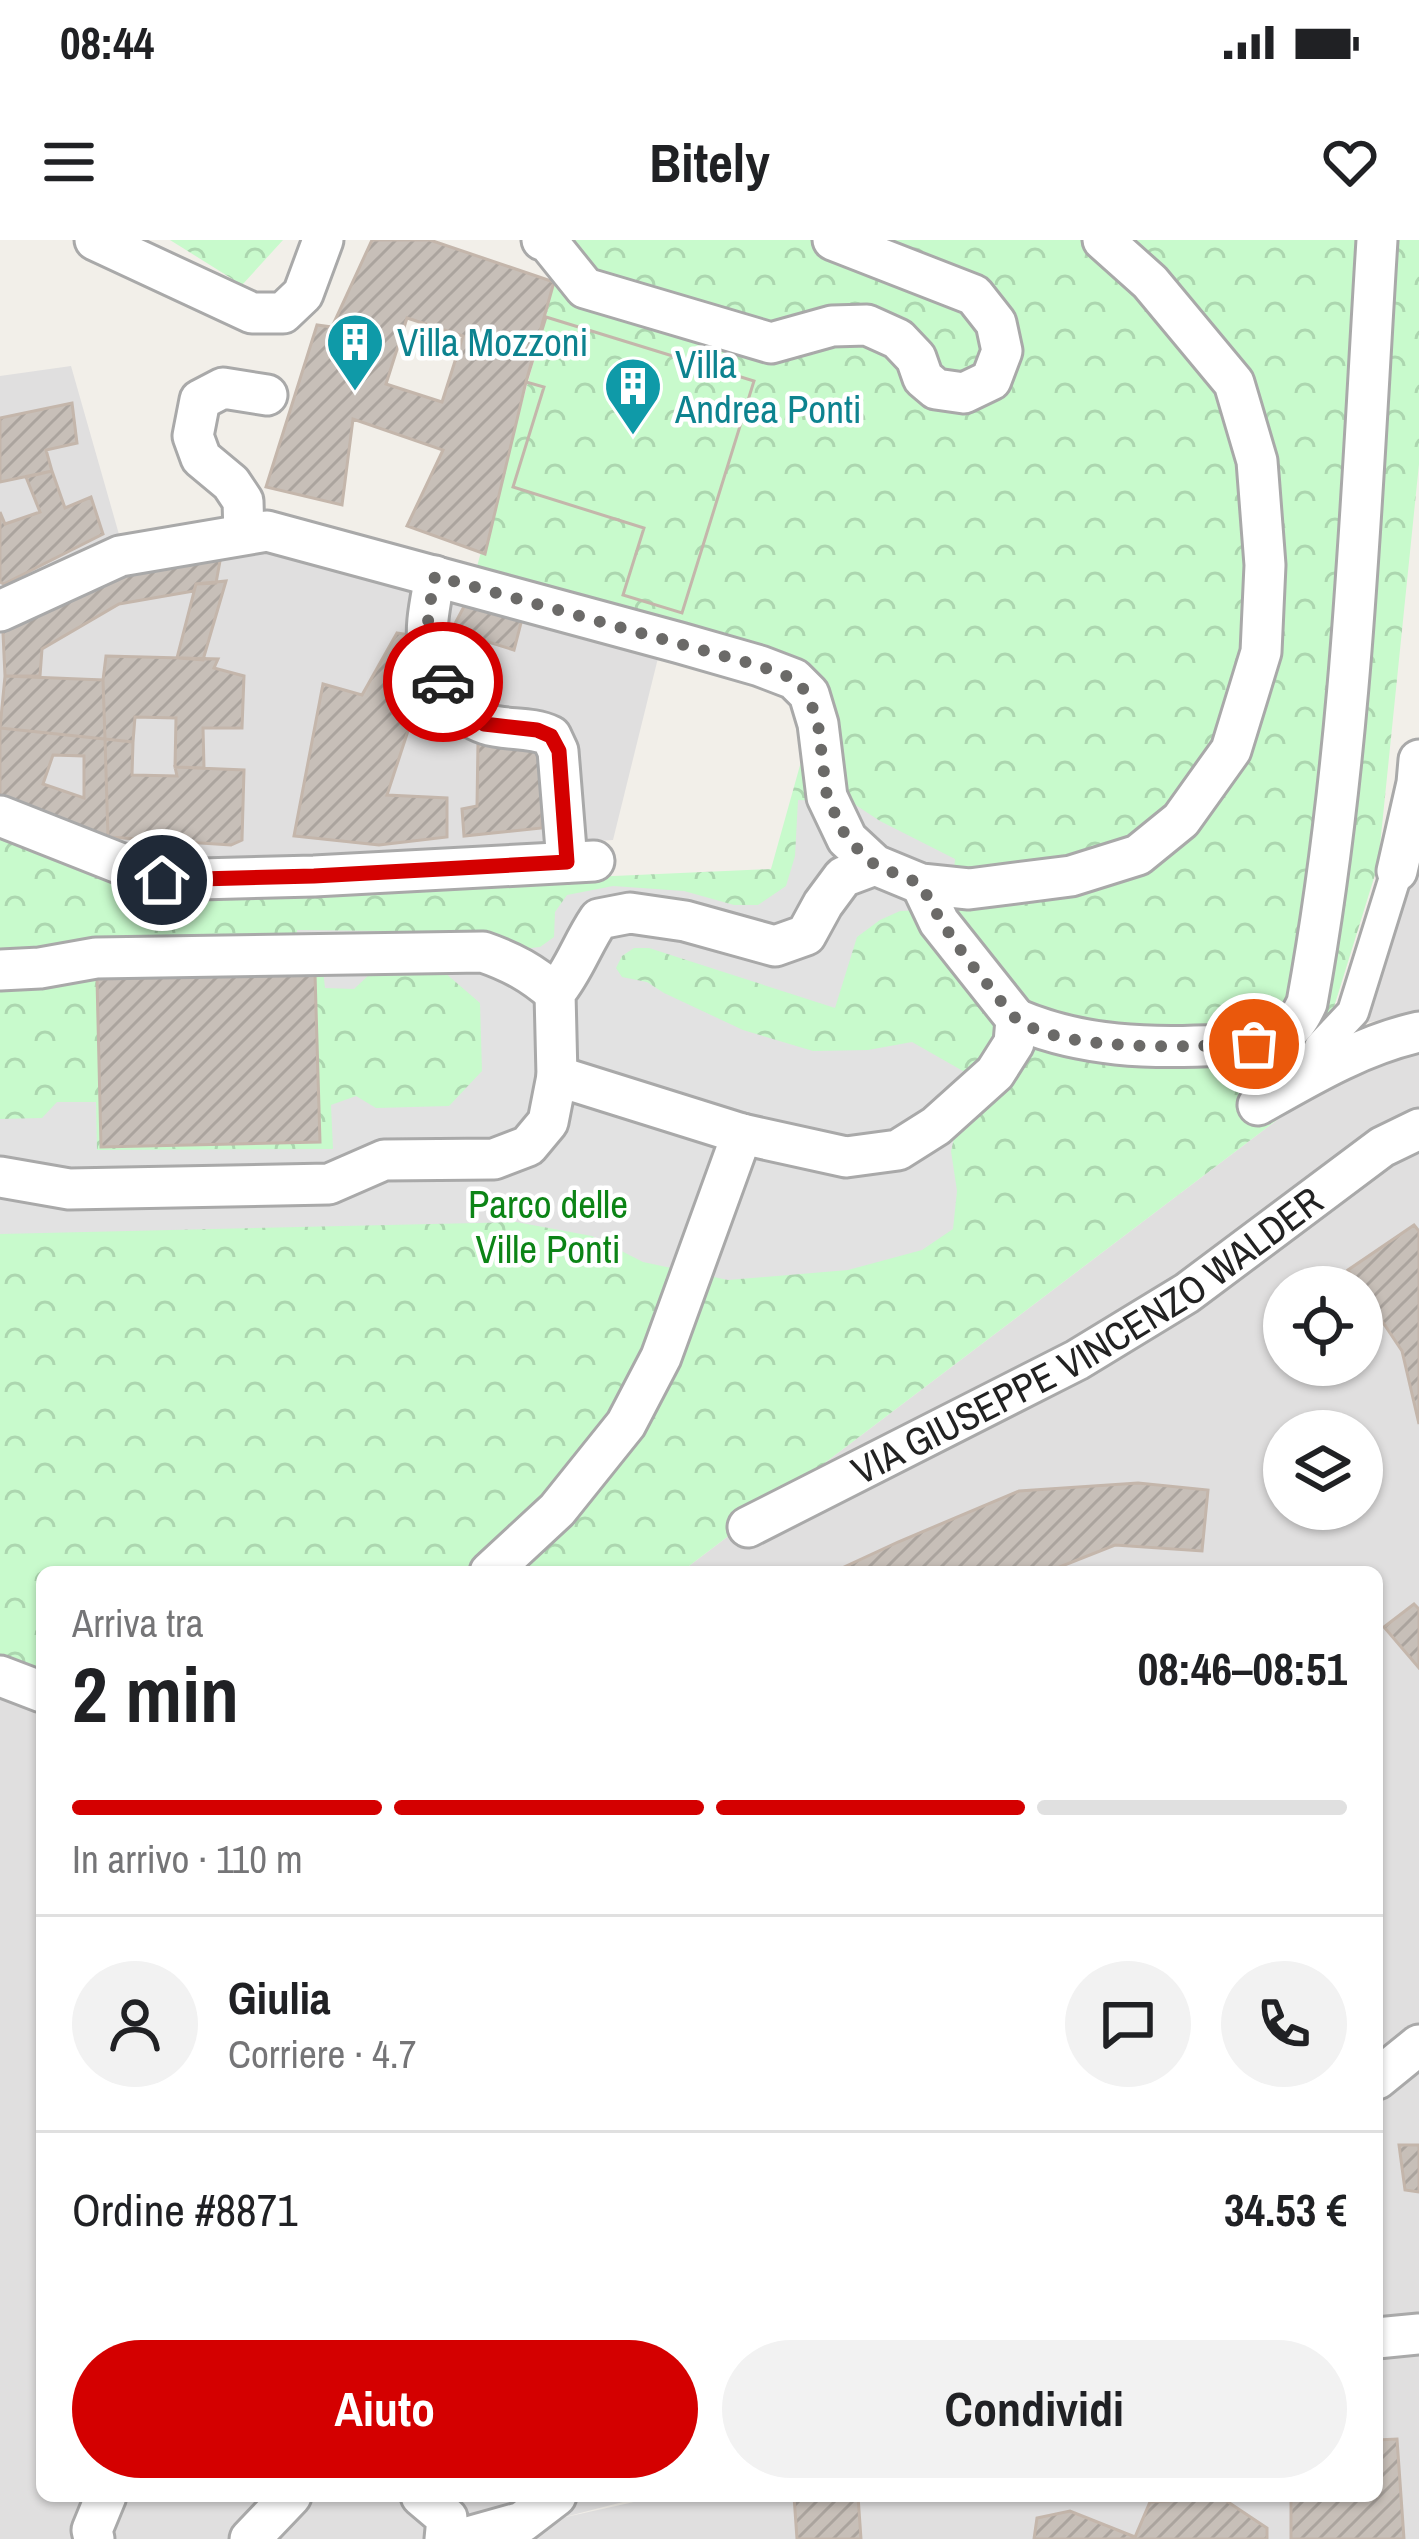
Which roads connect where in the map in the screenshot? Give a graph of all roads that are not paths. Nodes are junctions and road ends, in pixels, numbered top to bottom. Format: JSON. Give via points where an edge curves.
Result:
{"nodes":[{"id":1,"x":94,"y":240,"type":"edge"},
{"id":2,"x":322,"y":240,"type":"edge"},
{"id":3,"x":542,"y":240,"type":"edge"},
{"id":4,"x":833,"y":240,"type":"edge"},
{"id":5,"x":1103,"y":240,"type":"edge"},
{"id":6,"x":1377,"y":240,"type":"edge"},
{"id":7,"x":267,"y":394,"type":"dead end"},
{"id":8,"x":230,"y":537,"type":"junction"},
{"id":9,"x":435,"y":576,"type":"junction"},
{"id":10,"x":0,"y":611,"type":"edge"},
{"id":11,"x":1419,"y":760,"type":"edge"},
{"id":12,"x":0,"y":817,"type":"edge"},
{"id":13,"x":875,"y":865,"type":"junction"},
{"id":14,"x":1397,"y":871,"type":"joint"},
{"id":15,"x":921,"y":884,"type":"junction"},
{"id":16,"x":0,"y":970,"type":"edge"},
{"id":17,"x":555,"y":993,"type":"junction"},
{"id":18,"x":1016,"y":1019,"type":"junction"},
{"id":19,"x":1419,"y":1033,"type":"edge"},
{"id":20,"x":556,"y":1076,"type":"junction"},
{"id":21,"x":1308,"y":1077,"type":"junction"},
{"id":22,"x":1258,"y":1105,"type":"dead end"},
{"id":23,"x":1419,"y":1129,"type":"edge"},
{"id":24,"x":742,"y":1135,"type":"junction"},
{"id":25,"x":1,"y":1178,"type":"edge"},
{"id":26,"x":748,"y":1527,"type":"dead end"},
{"id":27,"x":496,"y":1566,"type":"edge"},
{"id":28,"x":0,"y":1676,"type":"edge"},
{"id":29,"x":36,"y":1690,"type":"edge"},
{"id":30,"x":1419,"y":2045,"type":"edge"},
{"id":31,"x":1383,"y":2074,"type":"edge"},
{"id":32,"x":1419,"y":2334,"type":"edge"},
{"id":33,"x":1383,"y":2337,"type":"edge"},
{"id":34,"x":104,"y":2502,"type":"edge"},
{"id":35,"x":285,"y":2502,"type":"edge"},
{"id":36,"x":429,"y":2502,"type":"edge"},
{"id":37,"x":548,"y":2502,"type":"edge"},
{"id":38,"x":94,"y":2539,"type":"edge"},
{"id":39,"x":250,"y":2539,"type":"edge"},
{"id":40,"x":445,"y":2539,"type":"edge"},
{"id":41,"x":461,"y":2539,"type":"edge"}],
"edges":[{"from":1,"to":2,"type":"street","via":[[252,313],[283,313],[303,294]]},
{"from":3,"to":4,"type":"street","via":[[585,288],[772,344],[867,325],[898,339],[936,388],[964,393],[991,380],[1002,351],[996,322],[974,295]]},
{"from":5,"to":15,"type":"street","via":[[1150,282],[1234,383],[1257,461],[1261,652],[1231,750],[1181,820],[1138,855],[1071,875],[970,889]]},
{"from":6,"to":18,"type":"street","via":[[1353,638],[1307,1003],[1296,1024],[1254,1044],[1088,1042]]},
{"from":7,"to":8,"type":"street","via":[[223,388],[200,400],[193,436],[201,458],[243,501]]},
{"from":8,"to":9,"type":"street","via":[[267,531]]},
{"from":8,"to":10,"type":"street","via":[[120,556]]},
{"from":9,"to":12,"type":"street","via":[[429,653],[453,702],[484,724],[551,736],[580,862],[162,880]]},
{"from":9,"to":13,"type":"street","via":[[794,679],[818,724],[827,797],[847,839]]},
{"from":11,"to":14,"type":"street"},
{"from":13,"to":15,"type":"street"},
{"from":13,"to":17,"type":"street","via":[[843,877],[806,935],[775,946],[686,921],[630,913],[599,919]]},
{"from":14,"to":21,"type":"street","via":[[1353,1012],[1320,1047]]},
{"from":15,"to":18,"type":"street","via":[[950,938]]},
{"from":16,"to":17,"type":"street","via":[[96,958],[483,952]]},
{"from":17,"to":20,"type":"street"},
{"from":18,"to":24,"type":"street","via":[[1014,1043],[995,1072],[898,1150],[846,1157]]},
{"from":19,"to":21,"type":"street","via":[[1385,1040]]},
{"from":20,"to":24,"type":"street"},
{"from":20,"to":25,"type":"street","via":[[548,1122],[528,1146],[494,1159],[384,1160],[329,1184],[69,1189]]},
{"from":21,"to":22,"type":"street"},
{"from":23,"to":26,"type":"street","name":"VIA GIUSEPPE VINCENZO WALDER","via":[[1077,1360]]},
{"from":24,"to":27,"type":"street","via":[[661,1357],[626,1424],[556,1510]]},
{"from":28,"to":29,"type":"street"},
{"from":30,"to":31,"type":"street"},
{"from":32,"to":33,"type":"street"},
{"from":34,"to":38,"type":"street"},
{"from":35,"to":39,"type":"street"},
{"from":36,"to":40,"type":"street","via":[[447,2518]]},
{"from":37,"to":41,"type":"street","via":[[522,2522]]}]}
